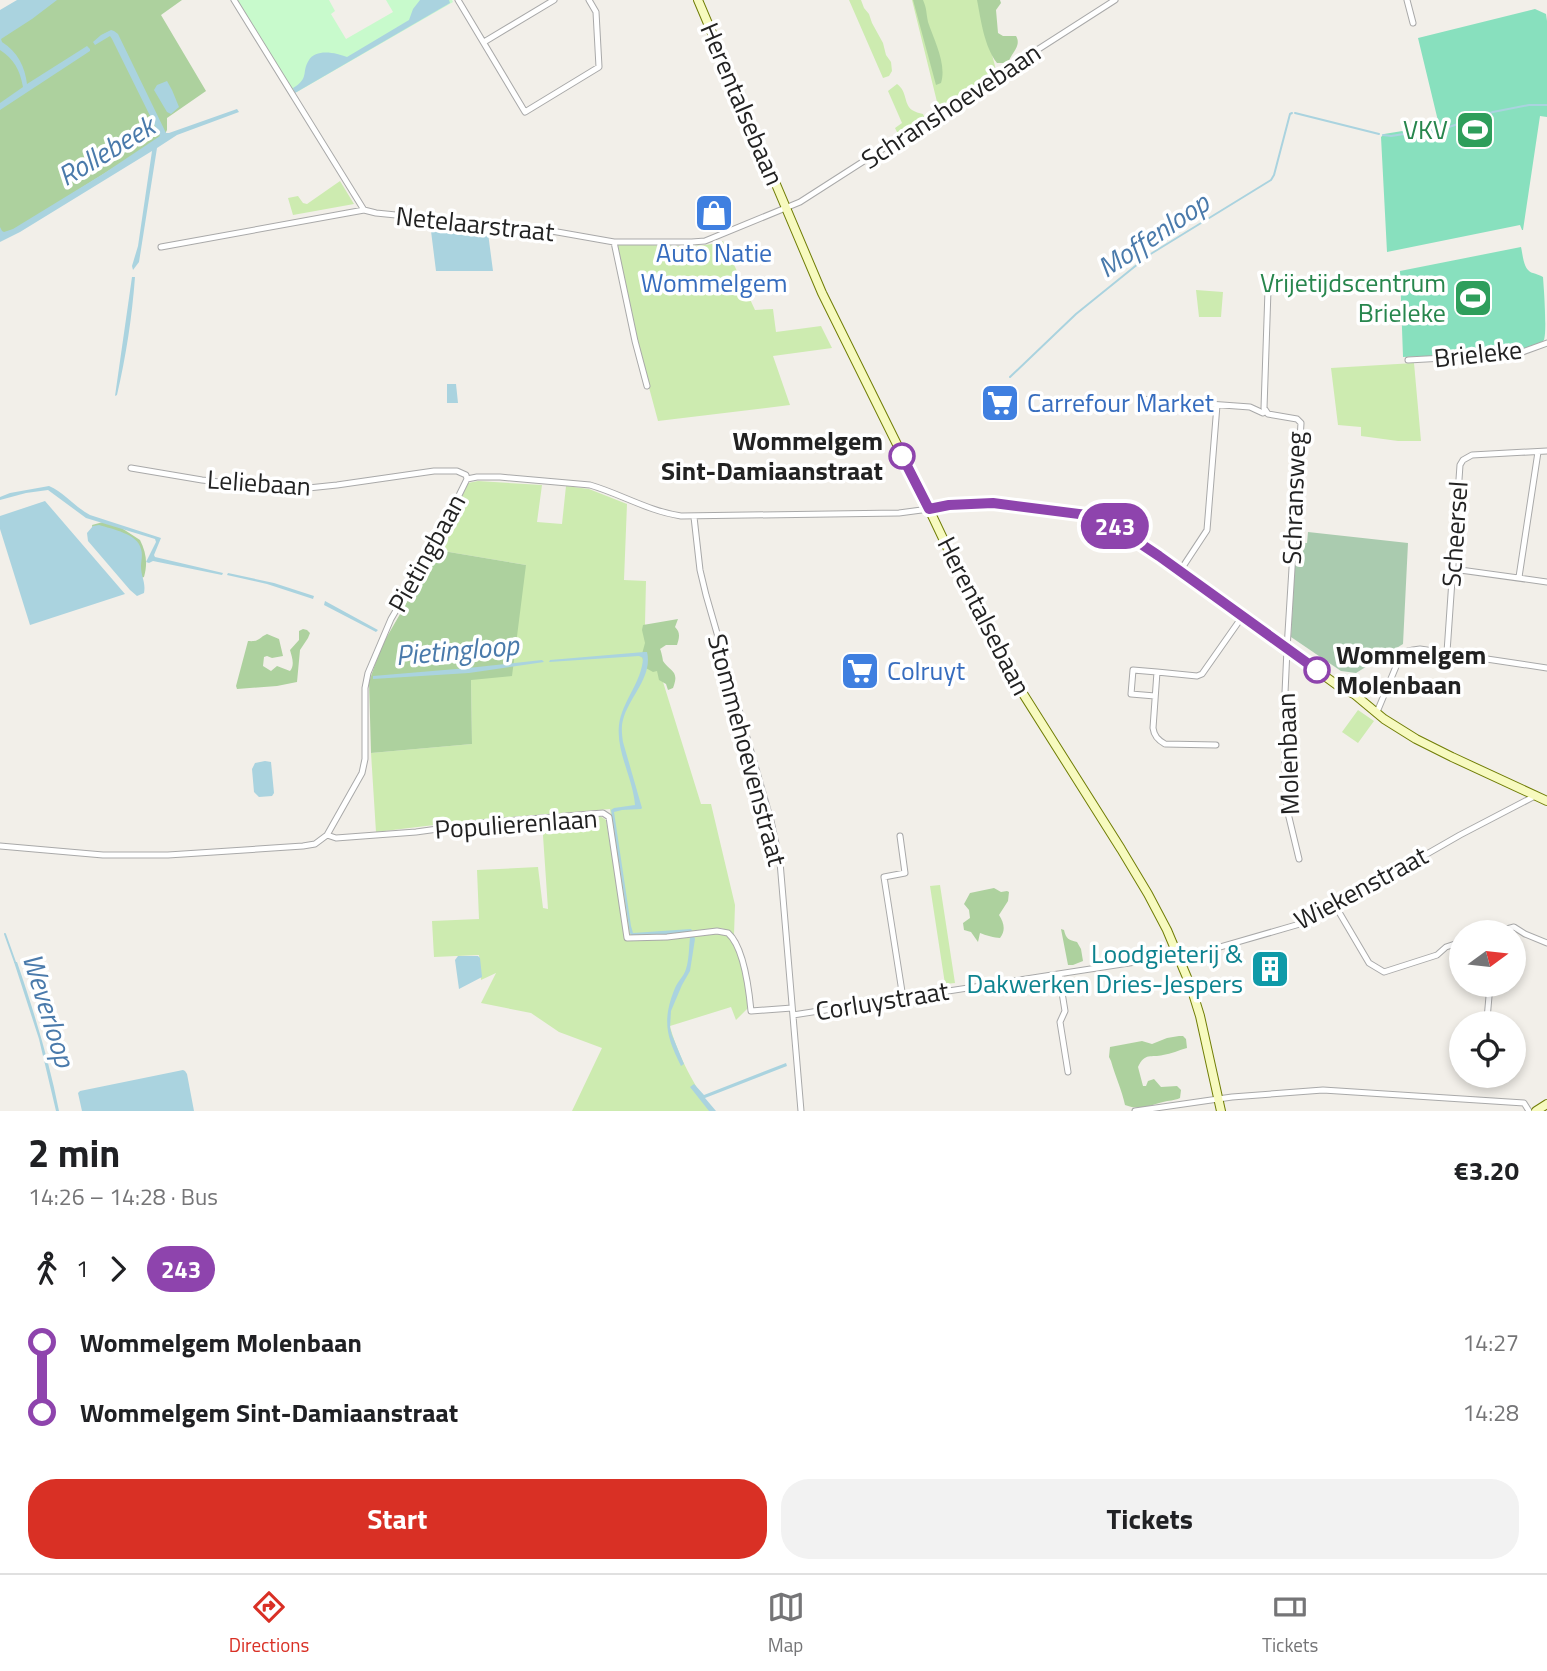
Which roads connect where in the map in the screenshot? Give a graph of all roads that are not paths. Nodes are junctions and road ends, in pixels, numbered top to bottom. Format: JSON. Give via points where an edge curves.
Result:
{"nodes":[{"id":1,"x":234,"y":0,"type":"edge"},
{"id":2,"x":458,"y":0,"type":"edge"},
{"id":3,"x":554,"y":0,"type":"edge"},
{"id":4,"x":589,"y":0,"type":"edge"},
{"id":5,"x":698,"y":0,"type":"edge"},
{"id":6,"x":1115,"y":0,"type":"edge"},
{"id":7,"x":1407,"y":0,"type":"edge"},
{"id":8,"x":1413,"y":23,"type":"dead end"},
{"id":9,"x":484,"y":42,"type":"junction"},
{"id":10,"x":785,"y":207,"type":"junction"},
{"id":11,"x":364,"y":210,"type":"junction"},
{"id":12,"x":614,"y":242,"type":"junction"},
{"id":13,"x":161,"y":247,"type":"dead end"},
{"id":14,"x":1268,"y":289,"type":"dead end"},
{"id":15,"x":1547,"y":343,"type":"edge"},
{"id":16,"x":1408,"y":360,"type":"dead end"},
{"id":17,"x":647,"y":386,"type":"dead end"},
{"id":18,"x":1140,"y":399,"type":"dead end"},
{"id":19,"x":1217,"y":405,"type":"junction"},
{"id":20,"x":1265,"y":411,"type":"junction"},
{"id":21,"x":1538,"y":452,"type":"junction"},
{"id":22,"x":1547,"y":452,"type":"edge"},
{"id":23,"x":131,"y":468,"type":"dead end"},
{"id":24,"x":467,"y":478,"type":"junction"},
{"id":25,"x":929,"y":509,"type":"junction"},
{"id":26,"x":694,"y":517,"type":"junction"},
{"id":27,"x":1453,"y":569,"type":"junction"},
{"id":28,"x":1180,"y":571,"type":"junction"},
{"id":29,"x":1519,"y":577,"type":"junction"},
{"id":30,"x":1547,"y":582,"type":"edge"},
{"id":31,"x":1242,"y":617,"type":"junction"},
{"id":32,"x":1287,"y":649,"type":"junction"},
{"id":33,"x":1447,"y":652,"type":"junction"},
{"id":34,"x":1547,"y":668,"type":"edge"},
{"id":35,"x":1157,"y":673,"type":"junction"},
{"id":36,"x":1155,"y":696,"type":"junction"},
{"id":37,"x":1377,"y":712,"type":"junction"},
{"id":38,"x":1216,"y":745,"type":"dead end"},
{"id":39,"x":1535,"y":796,"type":"junction"},
{"id":40,"x":1547,"y":801,"type":"edge"},
{"id":41,"x":327,"y":835,"type":"junction"},
{"id":42,"x":900,"y":836,"type":"dead end"},
{"id":43,"x":0,"y":846,"type":"edge"},
{"id":44,"x":1299,"y":859,"type":"dead end"},
{"id":45,"x":1336,"y":907,"type":"junction"},
{"id":46,"x":1526,"y":934,"type":"edge"},
{"id":47,"x":1547,"y":943,"type":"edge"},
{"id":48,"x":1449,"y":946,"type":"edge"},
{"id":49,"x":1179,"y":957,"type":"junction"},
{"id":50,"x":1059,"y":974,"type":"junction"},
{"id":51,"x":903,"y":998,"type":"junction"},
{"id":52,"x":792,"y":1008,"type":"junction"},
{"id":53,"x":793,"y":1015,"type":"junction"},
{"id":54,"x":1068,"y":1072,"type":"dead end"},
{"id":55,"x":1218,"y":1099,"type":"junction"},
{"id":56,"x":1547,"y":1104,"type":"edge"},
{"id":57,"x":801,"y":1111,"type":"edge"},
{"id":58,"x":1135,"y":1111,"type":"edge"},
{"id":59,"x":1221,"y":1111,"type":"edge"},
{"id":60,"x":1529,"y":1111,"type":"edge"},
{"id":61,"x":1536,"y":1111,"type":"edge"}],
"edges":[{"from":1,"to":11,"type":"street"},
{"from":2,"to":9,"type":"street"},
{"from":3,"to":9,"type":"street"},
{"from":4,"to":9,"type":"street","via":[[596,12],[599,67],[525,112]]},
{"from":5,"to":10,"type":"main road","name":"Herentalsebaan"},
{"from":6,"to":10,"type":"street","name":"Schranshoevebaan","via":[[867,160]]},
{"from":7,"to":8,"type":"street"},
{"from":10,"to":12,"type":"street","name":"Netelaarstraat","via":[[705,240]]},
{"from":10,"to":25,"type":"main road","name":"Herentalsebaan","via":[[822,293]]},
{"from":11,"to":12,"type":"street","name":"Netelaarstraat"},
{"from":11,"to":13,"type":"street","name":"Netelaarstraat"},
{"from":12,"to":17,"type":"street"},
{"from":14,"to":20,"type":"street","name":"Schransweg"},
{"from":15,"to":16,"type":"street","name":"Brieleke","via":[[1517,354]]},
{"from":18,"to":19,"type":"street"},
{"from":19,"to":20,"type":"street"},
{"from":19,"to":28,"type":"street","via":[[1207,530]]},
{"from":20,"to":32,"type":"street","name":"Schransweg","via":[[1301,424]]},
{"from":21,"to":22,"type":"street","name":"Scheersel"},
{"from":21,"to":27,"type":"street","name":"Scheersel","via":[[1472,455],[1463,460]]},
{"from":21,"to":29,"type":"street"},
{"from":23,"to":24,"type":"street","name":"Leliebaan","via":[[289,490],[434,471],[457,471]]},
{"from":24,"to":26,"type":"street","name":"Pietingbaan","via":[[590,485],[656,511]]},
{"from":24,"to":41,"type":"street","name":"Pietingbaan","via":[[391,619],[368,673],[365,766]]},
{"from":25,"to":26,"type":"street","name":"Pietingbaan"},
{"from":25,"to":28,"type":"main road","via":[[993,503],[1087,515],[1125,532]]},
{"from":25,"to":49,"type":"main road","name":"Herentalsebaan","via":[[997,650],[1148,894]]},
{"from":26,"to":52,"type":"street","name":"Stommehoevenstraat","via":[[706,595],[776,840]]},
{"from":27,"to":29,"type":"street"},
{"from":27,"to":33,"type":"street","name":"Scheersel"},
{"from":28,"to":31,"type":"main road"},
{"from":29,"to":30,"type":"street"},
{"from":31,"to":32,"type":"main road"},
{"from":31,"to":35,"type":"street","via":[[1202,674]]},
{"from":32,"to":37,"type":"main road"},
{"from":32,"to":44,"type":"street","name":"Molenbaan","via":[[1285,789]]},
{"from":33,"to":34,"type":"street"},
{"from":33,"to":37,"type":"street","via":[[1405,652]]},
{"from":35,"to":36,"type":"street"},
{"from":35,"to":36,"type":"street","via":[[1133,670],[1131,694]]},
{"from":36,"to":38,"type":"street","via":[[1153,728],[1159,740]]},
{"from":37,"to":39,"type":"main road","via":[[1416,739]]},
{"from":39,"to":40,"type":"main road"},
{"from":39,"to":45,"type":"street","name":"Wiekenstraat"},
{"from":41,"to":43,"type":"street","via":[[303,846],[168,855]]},
{"from":41,"to":52,"type":"street","name":"Populierenlaan","via":[[403,833],[603,813],[609,817],[627,938],[728,933],[746,972],[751,1011]]},
{"from":42,"to":51,"type":"street","via":[[905,873],[884,877]]},
{"from":45,"to":48,"type":"street","via":[[1369,963],[1384,972],[1437,955]]},
{"from":45,"to":49,"type":"street","name":"Wiekenstraat","via":[[1310,921]]},
{"from":46,"to":47,"type":"street"},
{"from":49,"to":50,"type":"street","name":"Corluystraat"},
{"from":49,"to":55,"type":"main road","name":"Herentalsebaan","via":[[1200,1016]]},
{"from":50,"to":51,"type":"street","name":"Corluystraat"},
{"from":50,"to":54,"type":"street"},
{"from":51,"to":53,"type":"street","name":"Corluystraat"},
{"from":52,"to":53,"type":"street","name":"Stommehoevenstraat"},
{"from":53,"to":57,"type":"street","name":"Stommehoevenstraat"},
{"from":55,"to":58,"type":"street"},
{"from":55,"to":59,"type":"main road","name":"Herentalsebaan"},
{"from":55,"to":60,"type":"street","via":[[1323,1090],[1524,1103]]},
{"from":56,"to":61,"type":"main road"}]}
